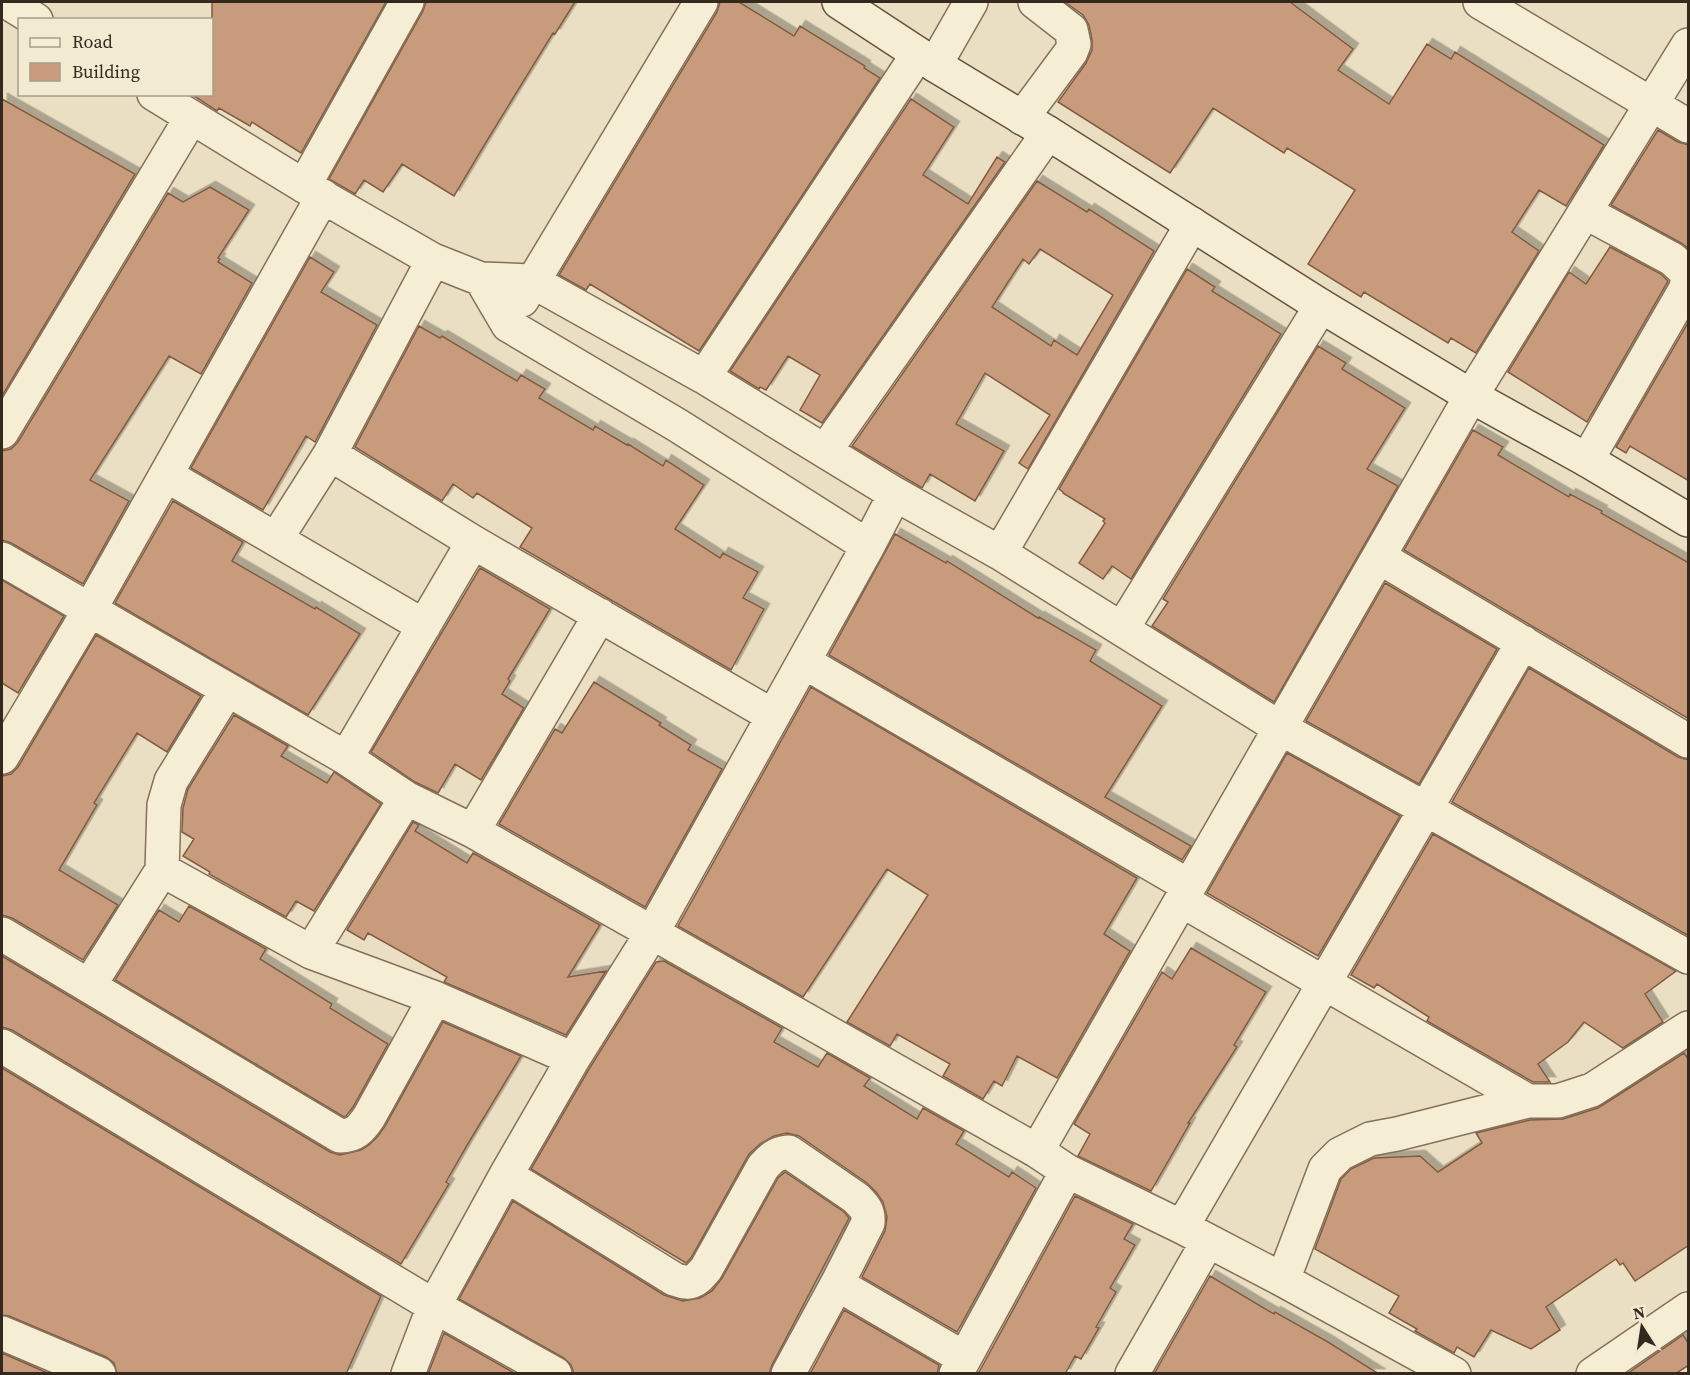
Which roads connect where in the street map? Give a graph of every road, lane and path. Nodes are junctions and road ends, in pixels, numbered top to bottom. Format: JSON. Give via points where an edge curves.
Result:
{"nodes":[{"id":1,"x":6,"y":2,"type":"edge"},
{"id":2,"x":701,"y":2,"type":"edge"},
{"id":3,"x":839,"y":2,"type":"edge"},
{"id":4,"x":970,"y":2,"type":"edge"},
{"id":5,"x":1035,"y":2,"type":"edge"},
{"id":6,"x":1480,"y":2,"type":"edge"},
{"id":7,"x":396,"y":5,"type":"edge"},
{"id":8,"x":2,"y":7,"type":"edge"},
{"id":9,"x":33,"y":18,"type":"edge"},
{"id":10,"x":1689,"y":45,"type":"edge"},
{"id":11,"x":926,"y":59,"type":"junction"},
{"id":12,"x":157,"y":96,"type":"edge"},
{"id":13,"x":1652,"y":105,"type":"junction"},
{"id":14,"x":190,"y":118,"type":"junction"},
{"id":15,"x":1035,"y":126,"type":"junction"},
{"id":16,"x":1689,"y":126,"type":"edge"},
{"id":17,"x":314,"y":191,"type":"junction"},
{"id":18,"x":1585,"y":212,"type":"junction"},
{"id":19,"x":1192,"y":224,"type":"junction"},
{"id":20,"x":433,"y":260,"type":"junction"},
{"id":21,"x":482,"y":279,"type":"junction"},
{"id":22,"x":1689,"y":279,"type":"edge"},
{"id":23,"x":532,"y":281,"type":"junction"},
{"id":24,"x":1321,"y":306,"type":"junction"},
{"id":25,"x":508,"y":325,"type":"junction"},
{"id":26,"x":704,"y":377,"type":"junction"},
{"id":27,"x":1471,"y":396,"type":"junction"},
{"id":28,"x":2,"y":432,"type":"edge"},
{"id":29,"x":825,"y":451,"type":"junction"},
{"id":30,"x":330,"y":454,"type":"junction"},
{"id":31,"x":1587,"y":460,"type":"junction"},
{"id":32,"x":166,"y":475,"type":"junction"},
{"id":33,"x":895,"y":494,"type":"junction"},
{"id":34,"x":1689,"y":520,"type":"edge"},
{"id":35,"x":276,"y":539,"type":"junction"},
{"id":36,"x":473,"y":542,"type":"junction"},
{"id":37,"x":868,"y":546,"type":"junction"},
{"id":38,"x":1000,"y":553,"type":"junction"},
{"id":39,"x":1379,"y":557,"type":"junction"},
{"id":40,"x":2,"y":559,"type":"edge"},
{"id":41,"x":89,"y":611,"type":"junction"},
{"id":42,"x":600,"y":615,"type":"junction"},
{"id":43,"x":424,"y":626,"type":"junction"},
{"id":44,"x":1122,"y":629,"type":"junction"},
{"id":45,"x":1523,"y":642,"type":"junction"},
{"id":46,"x":804,"y":662,"type":"junction"},
{"id":47,"x":227,"y":690,"type":"junction"},
{"id":48,"x":773,"y":716,"type":"junction"},
{"id":49,"x":1280,"y":728,"type":"junction"},
{"id":50,"x":1689,"y":741,"type":"edge"},
{"id":51,"x":2,"y":757,"type":"edge"},
{"id":52,"x":346,"y":758,"type":"junction"},
{"id":53,"x":406,"y":798,"type":"junction"},
{"id":54,"x":1426,"y":808,"type":"junction"},
{"id":55,"x":473,"y":831,"type":"junction"},
{"id":56,"x":162,"y":870,"type":"junction"},
{"id":57,"x":1185,"y":893,"type":"junction"},
{"id":58,"x":652,"y":933,"type":"junction"},
{"id":59,"x":2,"y":934,"type":"edge"},
{"id":60,"x":311,"y":952,"type":"junction"},
{"id":61,"x":1689,"y":957,"type":"edge"},
{"id":62,"x":1324,"y":983,"type":"junction"},
{"id":63,"x":89,"y":986,"type":"junction"},
{"id":64,"x":435,"y":998,"type":"junction"},
{"id":65,"x":1689,"y":1028,"type":"edge"},
{"id":66,"x":2,"y":1046,"type":"edge"},
{"id":67,"x":573,"y":1059,"type":"junction"},
{"id":68,"x":1528,"y":1101,"type":"junction"},
{"id":69,"x":1036,"y":1151,"type":"junction"},
{"id":70,"x":1067,"y":1171,"type":"junction"},
{"id":71,"x":506,"y":1175,"type":"junction"},
{"id":72,"x":1195,"y":1234,"type":"junction"},
{"id":73,"x":1283,"y":1280,"type":"junction"},
{"id":74,"x":837,"y":1284,"type":"junction"},
{"id":75,"x":434,"y":1306,"type":"junction"},
{"id":76,"x":1689,"y":1309,"type":"edge"},
{"id":77,"x":2,"y":1333,"type":"edge"},
{"id":78,"x":960,"y":1366,"type":"edge"},
{"id":79,"x":1595,"y":1373,"type":"edge"},
{"id":80,"x":99,"y":1374,"type":"edge"},
{"id":81,"x":408,"y":1374,"type":"edge"},
{"id":82,"x":555,"y":1374,"type":"edge"},
{"id":83,"x":788,"y":1374,"type":"edge"},
{"id":84,"x":1131,"y":1374,"type":"edge"},
{"id":85,"x":1454,"y":1374,"type":"edge"}],
"edges":[{"from":1,"to":8,"type":"street"},
{"from":1,"to":9,"type":"street"},
{"from":2,"to":23,"type":"street"},
{"from":3,"to":11,"type":"street"},
{"from":4,"to":11,"type":"street"},
{"from":5,"to":15,"type":"street","via":[[1071,30],[1074,44]]},
{"from":6,"to":13,"type":"street"},
{"from":7,"to":17,"type":"street"},
{"from":10,"to":13,"type":"street"},
{"from":11,"to":15,"type":"street"},
{"from":11,"to":26,"type":"street"},
{"from":12,"to":14,"type":"street"},
{"from":13,"to":16,"type":"street"},
{"from":13,"to":18,"type":"street"},
{"from":14,"to":17,"type":"street"},
{"from":14,"to":28,"type":"street"},
{"from":15,"to":19,"type":"street"},
{"from":15,"to":29,"type":"street"},
{"from":17,"to":20,"type":"street"},
{"from":17,"to":32,"type":"street"},
{"from":18,"to":22,"type":"street","via":[[1672,259]]},
{"from":18,"to":27,"type":"street"},
{"from":19,"to":24,"type":"street"},
{"from":19,"to":38,"type":"street"},
{"from":20,"to":21,"type":"street"},
{"from":20,"to":30,"type":"street"},
{"from":21,"to":23,"type":"street"},
{"from":21,"to":25,"type":"street"},
{"from":22,"to":31,"type":"street"},
{"from":23,"to":25,"type":"street"},
{"from":23,"to":26,"type":"street"},
{"from":24,"to":27,"type":"street"},
{"from":24,"to":44,"type":"street"},
{"from":25,"to":37,"type":"street","via":[[677,424]]},
{"from":26,"to":29,"type":"street"},
{"from":27,"to":31,"type":"street"},
{"from":27,"to":39,"type":"street"},
{"from":29,"to":33,"type":"street"},
{"from":30,"to":35,"type":"street"},
{"from":30,"to":36,"type":"street"},
{"from":31,"to":34,"type":"street"},
{"from":32,"to":35,"type":"street"},
{"from":32,"to":41,"type":"street"},
{"from":33,"to":37,"type":"street"},
{"from":33,"to":38,"type":"street"},
{"from":35,"to":43,"type":"street"},
{"from":36,"to":42,"type":"street"},
{"from":36,"to":43,"type":"street"},
{"from":37,"to":46,"type":"street"},
{"from":38,"to":44,"type":"street"},
{"from":39,"to":45,"type":"street"},
{"from":39,"to":49,"type":"street"},
{"from":40,"to":41,"type":"street"},
{"from":41,"to":47,"type":"street"},
{"from":41,"to":51,"type":"street"},
{"from":42,"to":48,"type":"street"},
{"from":42,"to":55,"type":"street"},
{"from":43,"to":52,"type":"street"},
{"from":44,"to":49,"type":"street"},
{"from":45,"to":50,"type":"street"},
{"from":45,"to":54,"type":"street"},
{"from":46,"to":48,"type":"street"},
{"from":46,"to":57,"type":"street"},
{"from":47,"to":52,"type":"street"},
{"from":47,"to":56,"type":"street","via":[[171,781],[164,805]]},
{"from":48,"to":58,"type":"street"},
{"from":49,"to":54,"type":"street"},
{"from":49,"to":57,"type":"street"},
{"from":52,"to":53,"type":"street"},
{"from":53,"to":55,"type":"street"},
{"from":53,"to":60,"type":"street"},
{"from":54,"to":61,"type":"street"},
{"from":54,"to":62,"type":"street"},
{"from":55,"to":58,"type":"street"},
{"from":56,"to":60,"type":"street"},
{"from":56,"to":63,"type":"street"},
{"from":57,"to":62,"type":"street"},
{"from":57,"to":69,"type":"street"},
{"from":58,"to":67,"type":"street"},
{"from":58,"to":69,"type":"street"},
{"from":59,"to":63,"type":"street"},
{"from":60,"to":64,"type":"street"},
{"from":62,"to":68,"type":"street"},
{"from":62,"to":72,"type":"street"},
{"from":63,"to":64,"type":"street","via":[[340,1136],[356,1134],[369,1117]]},
{"from":64,"to":67,"type":"street"},
{"from":65,"to":68,"type":"street","via":[[1592,1090],[1558,1101]]},
{"from":66,"to":75,"type":"street"},
{"from":67,"to":71,"type":"street"},
{"from":68,"to":73,"type":"street","via":[[1370,1139],[1340,1154],[1325,1169]]},
{"from":69,"to":70,"type":"street"},
{"from":70,"to":72,"type":"street"},
{"from":70,"to":78,"type":"street"},
{"from":71,"to":74,"type":"street","via":[[686,1283],[698,1279],[706,1269],[763,1167],[772,1157],[789,1152],[856,1198],[869,1214]]},
{"from":71,"to":75,"type":"street"},
{"from":72,"to":73,"type":"street"},
{"from":72,"to":84,"type":"street"},
{"from":73,"to":85,"type":"street"},
{"from":74,"to":78,"type":"street"},
{"from":74,"to":83,"type":"street"},
{"from":75,"to":81,"type":"street"},
{"from":75,"to":82,"type":"street"},
{"from":76,"to":79,"type":"street"},
{"from":77,"to":80,"type":"street"}]}
